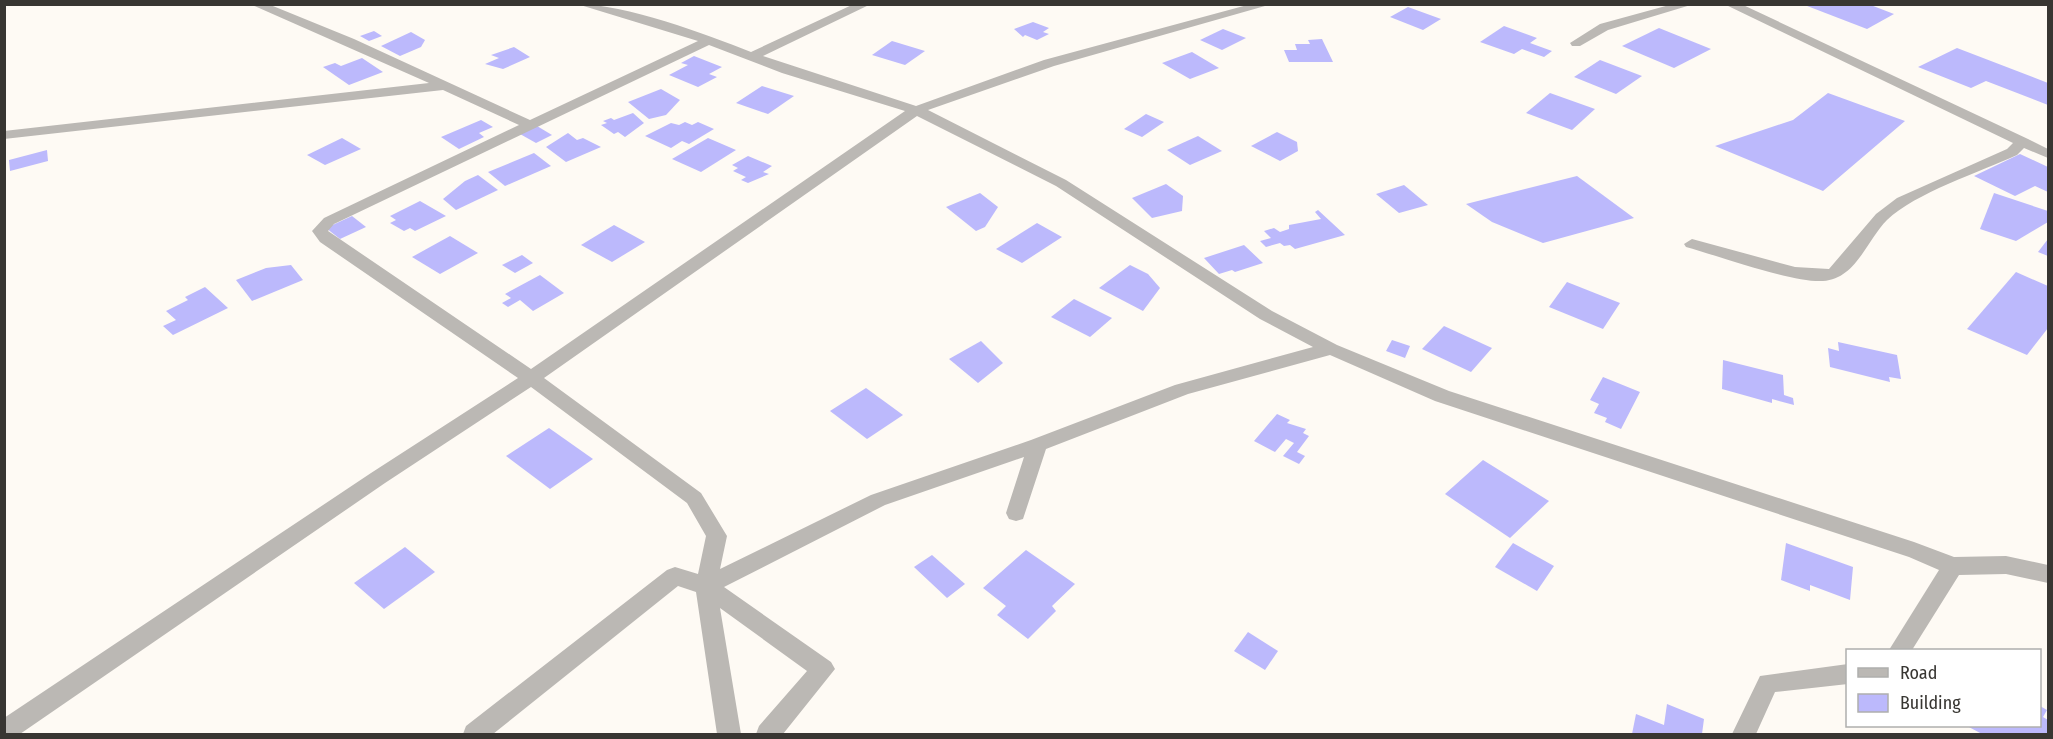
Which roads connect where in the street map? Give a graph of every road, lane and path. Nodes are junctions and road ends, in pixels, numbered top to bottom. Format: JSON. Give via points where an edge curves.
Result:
{"nodes":[{"id":1,"x":256,"y":4,"type":"edge"},
{"id":2,"x":583,"y":4,"type":"edge"},
{"id":3,"x":865,"y":4,"type":"edge"},
{"id":4,"x":1266,"y":4,"type":"edge"},
{"id":5,"x":1688,"y":4,"type":"edge"},
{"id":6,"x":1730,"y":4,"type":"edge"},
{"id":7,"x":709,"y":40,"type":"junction"},
{"id":8,"x":1576,"y":43,"type":"dead end"},
{"id":9,"x":753,"y":56,"type":"junction"},
{"id":10,"x":442,"y":86,"type":"junction"},
{"id":11,"x":916,"y":110,"type":"junction"},
{"id":12,"x":532,"y":126,"type":"junction"},
{"id":13,"x":4,"y":135,"type":"edge"},
{"id":14,"x":2023,"y":142,"type":"junction"},
{"id":15,"x":2049,"y":154,"type":"edge"},
{"id":16,"x":1692,"y":244,"type":"dead end"},
{"id":17,"x":1331,"y":349,"type":"junction"},
{"id":18,"x":531,"y":378,"type":"junction"},
{"id":19,"x":1038,"y":445,"type":"junction"},
{"id":20,"x":1016,"y":513,"type":"dead end"},
{"id":21,"x":1953,"y":566,"type":"junction"},
{"id":22,"x":2049,"y":574,"type":"edge"},
{"id":23,"x":706,"y":586,"type":"junction"},
{"id":24,"x":1901,"y":649,"type":"edge"},
{"id":25,"x":1846,"y":674,"type":"edge"},
{"id":26,"x":4,"y":732,"type":"edge"},
{"id":27,"x":475,"y":735,"type":"edge"},
{"id":28,"x":729,"y":735,"type":"edge"},
{"id":29,"x":768,"y":735,"type":"edge"},
{"id":30,"x":1744,"y":735,"type":"edge"}],
"edges":[{"from":1,"to":10,"type":"street","via":[[350,42]]},
{"from":2,"to":7,"type":"street"},
{"from":3,"to":9,"type":"street"},
{"from":4,"to":11,"type":"street","via":[[1049,63]]},
{"from":5,"to":8,"type":"street","via":[[1604,27]]},
{"from":6,"to":14,"type":"street"},
{"from":7,"to":9,"type":"street"},
{"from":7,"to":12,"type":"street"},
{"from":9,"to":11,"type":"street"},
{"from":10,"to":12,"type":"street"},
{"from":10,"to":13,"type":"street"},
{"from":11,"to":17,"type":"street","via":[[1061,183],[1249,305]]},
{"from":11,"to":18,"type":"street"},
{"from":12,"to":18,"type":"street","via":[[329,222],[320,231],[326,239]]},
{"from":14,"to":15,"type":"street"},
{"from":14,"to":16,"type":"street","via":[[2003,156],[1902,201],[1881,217],[1835,273],[1823,276],[1794,272]]},
{"from":17,"to":19,"type":"street","via":[[1258,365]]},
{"from":17,"to":21,"type":"street","via":[[1442,396]]},
{"from":18,"to":23,"type":"street","via":[[694,498],[717,536]]},
{"from":18,"to":26,"type":"street"},
{"from":19,"to":20,"type":"street"},
{"from":19,"to":23,"type":"street","via":[[878,500]]},
{"from":21,"to":22,"type":"street","via":[[2006,565]]},
{"from":21,"to":24,"type":"street"},
{"from":23,"to":27,"type":"street","via":[[675,576]]},
{"from":23,"to":28,"type":"street"},
{"from":23,"to":29,"type":"street","via":[[823,669]]},
{"from":25,"to":30,"type":"street","via":[[1768,683]]}]}
